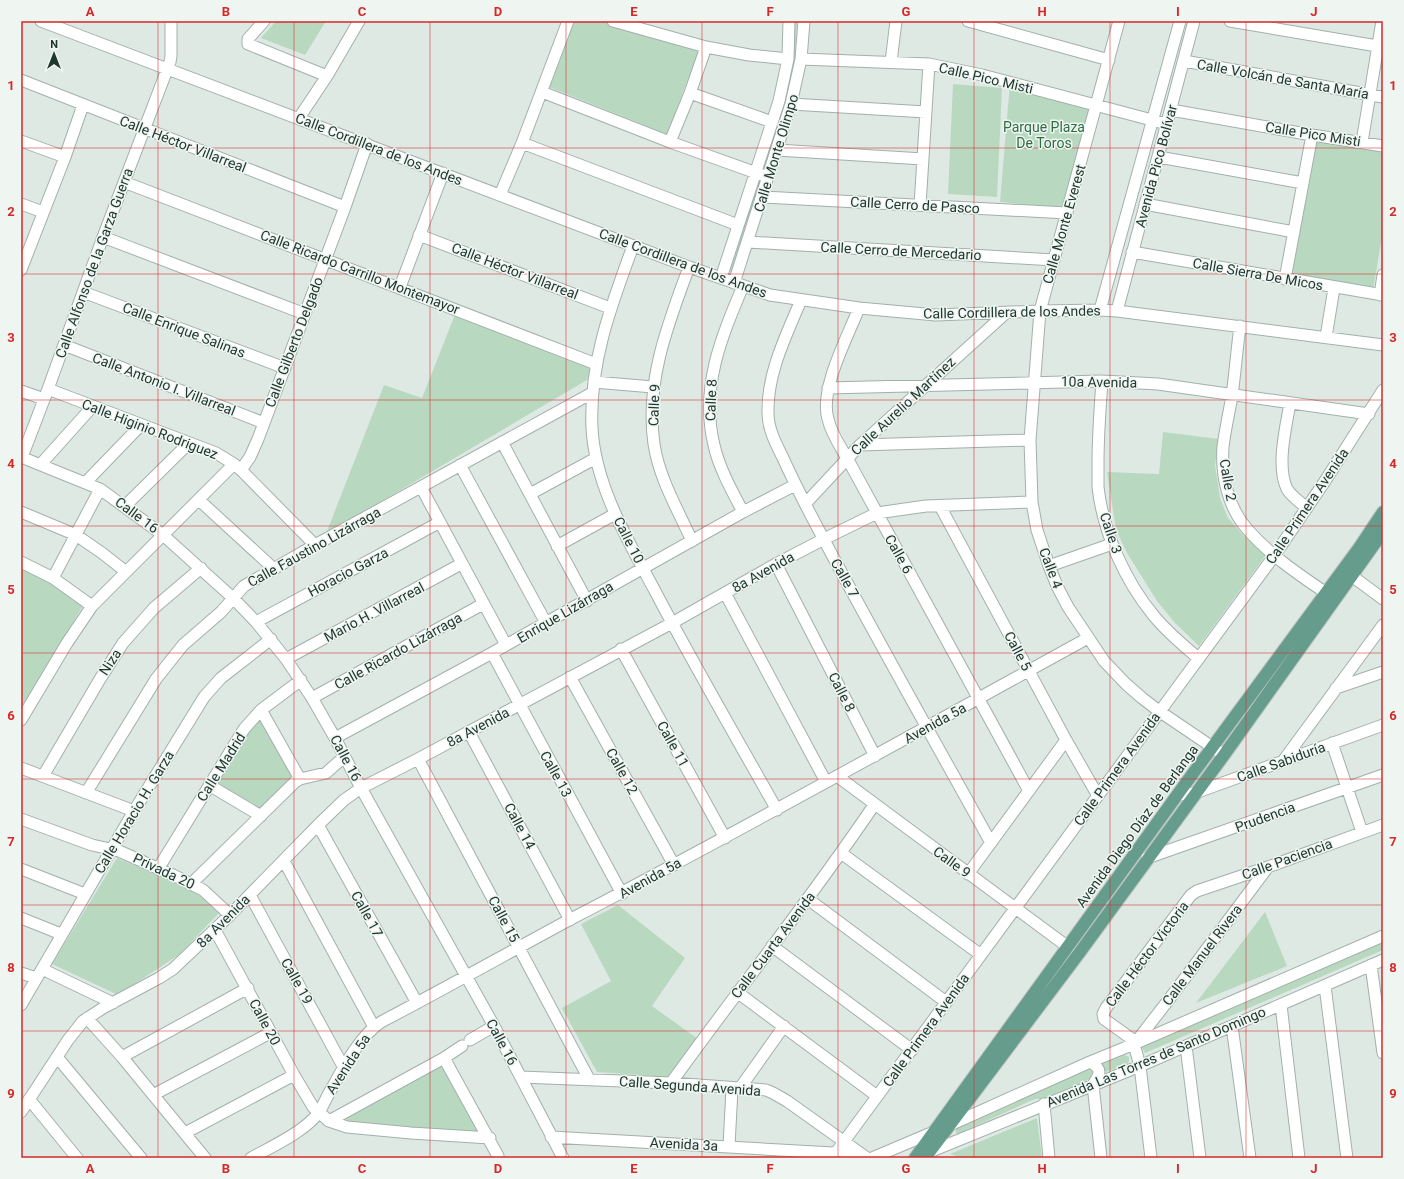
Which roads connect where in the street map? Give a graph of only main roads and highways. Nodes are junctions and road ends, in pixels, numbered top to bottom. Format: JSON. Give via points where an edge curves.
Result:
{"nodes":[{"id":1,"x":1383,"y":512,"type":"edge"},
{"id":2,"x":1383,"y":532,"type":"edge"},
{"id":3,"x":927,"y":1155,"type":"edge"},
{"id":4,"x":915,"y":1158,"type":"edge"}],
"edges":[{"from":1,"to":4,"type":"main road","name":"Avenida Diego Díaz de Berlanga"},
{"from":2,"to":3,"type":"main road","name":"Avenida Diego Díaz de Berlanga","via":[[1080,952]]}]}
